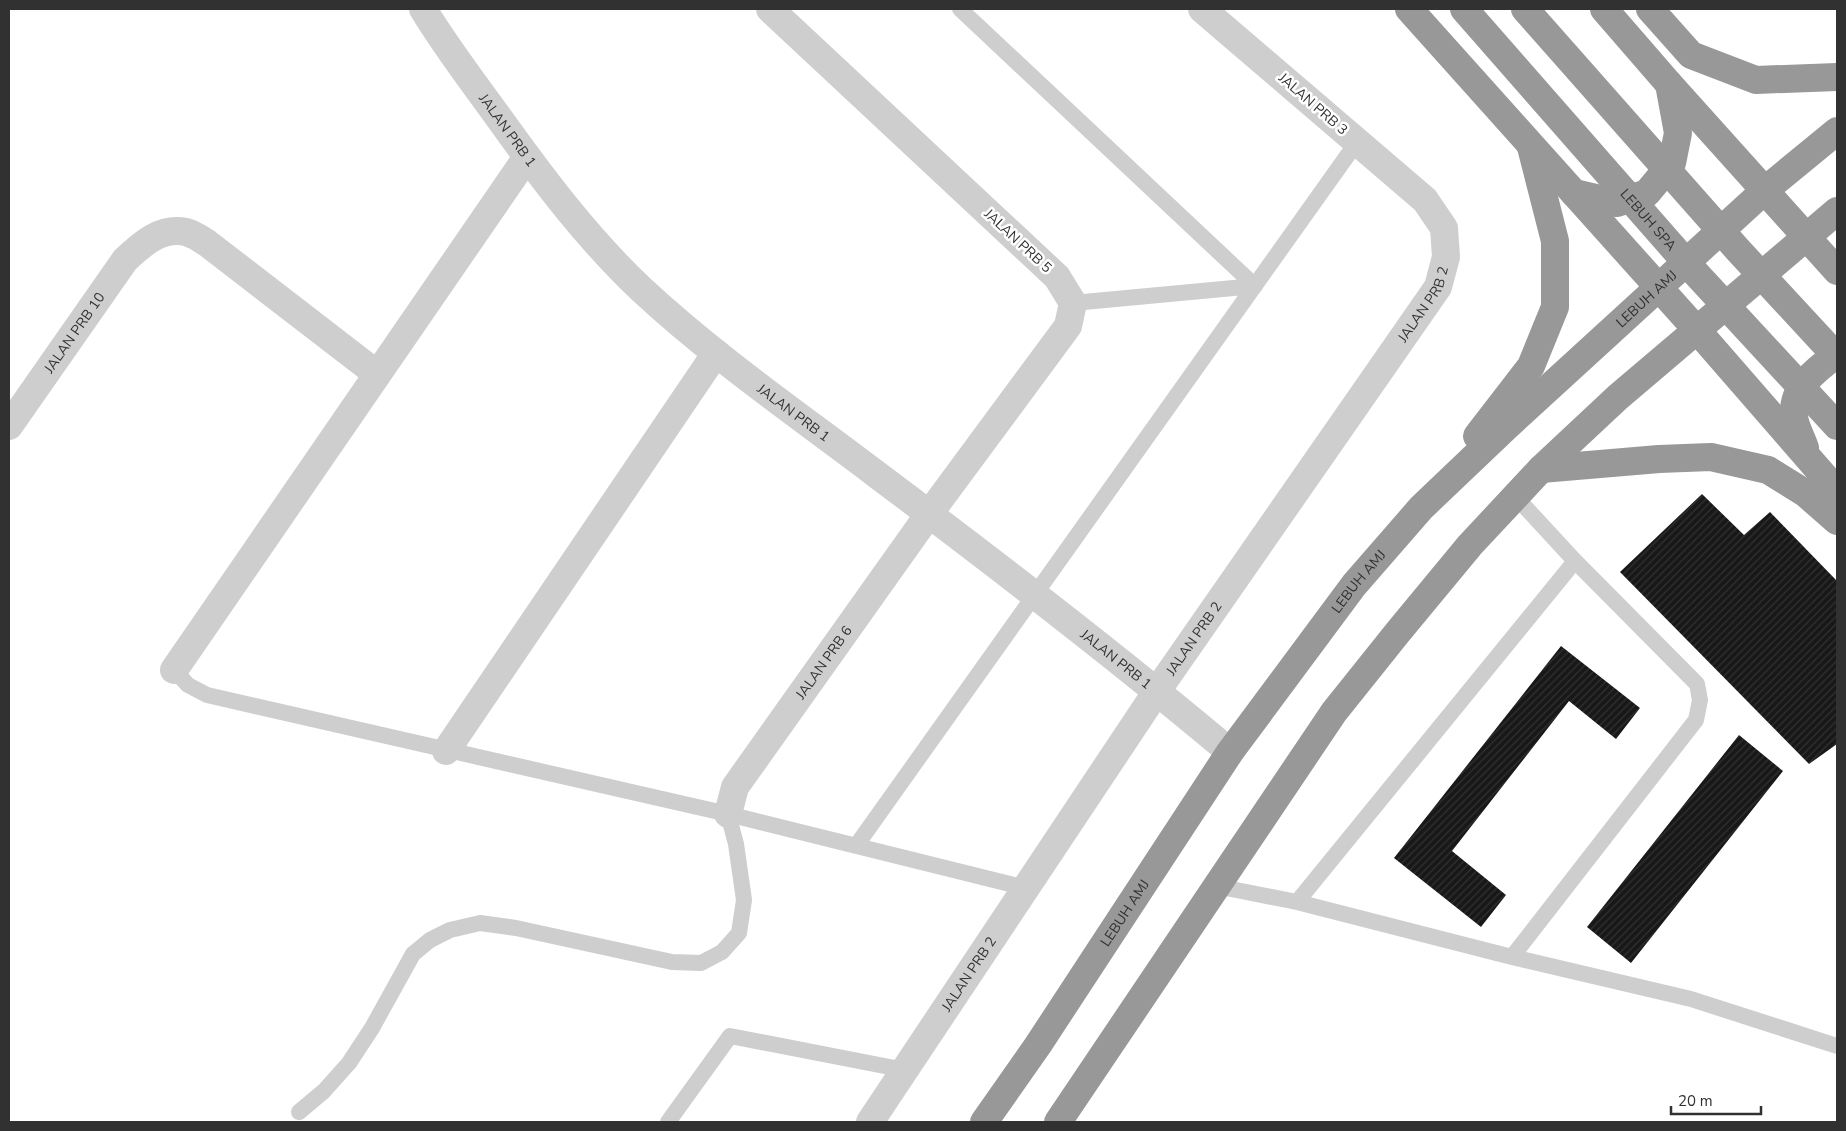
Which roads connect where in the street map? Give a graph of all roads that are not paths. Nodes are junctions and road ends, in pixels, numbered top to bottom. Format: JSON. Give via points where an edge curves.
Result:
{"nodes":[{"id":1,"x":423,"y":9,"type":"edge"},
{"id":2,"x":770,"y":9,"type":"edge"},
{"id":3,"x":960,"y":9,"type":"edge"},
{"id":4,"x":1202,"y":9,"type":"edge"},
{"id":5,"x":1409,"y":9,"type":"edge"},
{"id":6,"x":1464,"y":9,"type":"edge"},
{"id":7,"x":1525,"y":9,"type":"edge"},
{"id":8,"x":1604,"y":9,"type":"edge"},
{"id":9,"x":1650,"y":9,"type":"edge"},
{"id":10,"x":1837,"y":77,"type":"edge"},
{"id":11,"x":1669,"y":84,"type":"junction"},
{"id":12,"x":1837,"y":131,"type":"edge"},
{"id":13,"x":1357,"y":142,"type":"junction"},
{"id":14,"x":1530,"y":144,"type":"junction"},
{"id":15,"x":527,"y":157,"type":"junction"},
{"id":16,"x":1764,"y":191,"type":"junction"},
{"id":17,"x":1574,"y":193,"type":"junction"},
{"id":18,"x":1425,"y":200,"type":"joint"},
{"id":19,"x":1837,"y":211,"type":"edge"},
{"id":20,"x":1807,"y":238,"type":"junction"},
{"id":21,"x":1837,"y":271,"type":"edge"},
{"id":22,"x":1255,"y":286,"type":"junction"},
{"id":23,"x":1659,"y":288,"type":"junction"},
{"id":24,"x":1073,"y":303,"type":"junction"},
{"id":25,"x":1696,"y":329,"type":"junction"},
{"id":26,"x":716,"y":353,"type":"junction"},
{"id":27,"x":1837,"y":356,"type":"edge"},
{"id":28,"x":377,"y":374,"type":"junction"},
{"id":29,"x":9,"y":426,"type":"edge"},
{"id":30,"x":1837,"y":426,"type":"edge"},
{"id":31,"x":1809,"y":459,"type":"junction"},
{"id":32,"x":1541,"y":469,"type":"junction"},
{"id":33,"x":1837,"y":491,"type":"edge"},
{"id":34,"x":1515,"y":496,"type":"junction"},
{"id":35,"x":1422,"y":508,"type":"junction"},
{"id":36,"x":929,"y":514,"type":"junction"},
{"id":37,"x":1837,"y":521,"type":"edge"},
{"id":38,"x":1575,"y":561,"type":"junction"},
{"id":39,"x":1034,"y":596,"type":"junction"},
{"id":40,"x":174,"y":670,"type":"joint"},
{"id":41,"x":1157,"y":691,"type":"junction"},
{"id":42,"x":446,"y":751,"type":"junction"},
{"id":43,"x":1230,"y":752,"type":"junction"},
{"id":44,"x":728,"y":814,"type":"junction"},
{"id":45,"x":856,"y":846,"type":"junction"},
{"id":46,"x":1216,"y":886,"type":"junction"},
{"id":47,"x":1026,"y":888,"type":"junction"},
{"id":48,"x":1297,"y":902,"type":"junction"},
{"id":49,"x":1512,"y":957,"type":"junction"},
{"id":50,"x":1837,"y":1046,"type":"edge"},
{"id":51,"x":905,"y":1070,"type":"junction"},
{"id":52,"x":299,"y":1112,"type":"dead end"},
{"id":53,"x":668,"y":1122,"type":"edge"},
{"id":54,"x":870,"y":1122,"type":"edge"},
{"id":55,"x":984,"y":1122,"type":"edge"},
{"id":56,"x":1058,"y":1122,"type":"edge"}],
"edges":[{"from":1,"to":15,"type":"street","name":"JALAN PRB 1"},
{"from":2,"to":24,"type":"street","name":"JALAN PRB 5","via":[[1057,277]]},
{"from":3,"to":22,"type":"lane"},
{"from":4,"to":13,"type":"street","name":"JALAN PRB 3"},
{"from":5,"to":14,"type":"highway"},
{"from":6,"to":30,"type":"highway","name":"LEBUH SPA","bridge":true,"via":[[1691,268]]},
{"from":7,"to":27,"type":"highway","bridge":true,"via":[[1738,250]]},
{"from":8,"to":11,"type":"highway"},
{"from":9,"to":10,"type":"highway","via":[[1691,55],[1756,80]]},
{"from":11,"to":16,"type":"highway"},
{"from":11,"to":17,"type":"highway","via":[[1678,133],[1672,163],[1647,193],[1617,203]]},
{"from":12,"to":16,"type":"highway","name":"LEBUH AMJ"},
{"from":13,"to":18,"type":"street","name":"JALAN PRB 3"},
{"from":13,"to":22,"type":"lane"},
{"from":14,"to":17,"type":"highway"},
{"from":14,"to":35,"type":"highway","via":[[1555,241],[1555,307],[1531,366]]},
{"from":15,"to":26,"type":"street","name":"JALAN PRB 1","via":[[580,225],[640,288]]},
{"from":15,"to":28,"type":"street"},
{"from":16,"to":20,"type":"highway"},
{"from":16,"to":23,"type":"highway","name":"LEBUH AMJ"},
{"from":17,"to":23,"type":"highway"},
{"from":18,"to":41,"type":"street","name":"JALAN PRB 2","via":[[1444,228],[1446,257],[1438,287]]},
{"from":19,"to":20,"type":"highway"},
{"from":20,"to":21,"type":"highway"},
{"from":20,"to":25,"type":"highway"},
{"from":22,"to":24,"type":"lane"},
{"from":22,"to":39,"type":"lane"},
{"from":23,"to":25,"type":"highway"},
{"from":23,"to":35,"type":"highway","name":"LEBUH AMJ"},
{"from":24,"to":36,"type":"street","via":[[1068,326]]},
{"from":25,"to":31,"type":"highway"},
{"from":25,"to":32,"type":"highway"},
{"from":26,"to":36,"type":"street","name":"JALAN PRB 1"},
{"from":26,"to":42,"type":"street"},
{"from":27,"to":31,"type":"highway","via":[[1813,372],[1794,398],[1794,416]]},
{"from":28,"to":29,"type":"street","name":"JALAN PRB 10","via":[[208,242],[187,232],[166,232],[144,242],[125,260]]},
{"from":28,"to":40,"type":"street"},
{"from":31,"to":33,"type":"highway"},
{"from":32,"to":34,"type":"highway"},
{"from":32,"to":37,"type":"highway","via":[[1711,457],[1768,470],[1806,493]]},
{"from":34,"to":38,"type":"lane"},
{"from":34,"to":46,"type":"highway","via":[[1470,545],[1334,712]]},
{"from":35,"to":43,"type":"highway","name":"LEBUH AMJ","via":[[1354,585]]},
{"from":36,"to":39,"type":"street","name":"JALAN PRB 1"},
{"from":36,"to":44,"type":"street","name":"JALAN PRB 6","via":[[735,787]]},
{"from":38,"to":48,"type":"lane"},
{"from":38,"to":49,"type":"lane","via":[[1696,684],[1700,700],[1696,720]]},
{"from":39,"to":41,"type":"street","name":"JALAN PRB 1"},
{"from":39,"to":45,"type":"lane"},
{"from":40,"to":42,"type":"lane","via":[[188,685],[207,695]]},
{"from":41,"to":43,"type":"street","name":"JALAN PRB 1"},
{"from":41,"to":47,"type":"street","name":"JALAN PRB 2"},
{"from":42,"to":44,"type":"lane"},
{"from":43,"to":55,"type":"highway","name":"LEBUH AMJ"},
{"from":44,"to":45,"type":"lane"},
{"from":44,"to":52,"type":"lane","via":[[744,900],[739,933],[722,952],[700,963],[672,962],[516,928],[480,923],[450,930],[413,954],[349,1063]]},
{"from":45,"to":47,"type":"lane"},
{"from":46,"to":48,"type":"lane"},
{"from":46,"to":56,"type":"highway"},
{"from":47,"to":51,"type":"street","name":"JALAN PRB 2"},
{"from":48,"to":49,"type":"lane"},
{"from":49,"to":50,"type":"lane","via":[[1691,999]]},
{"from":51,"to":53,"type":"lane","via":[[730,1036]]},
{"from":51,"to":54,"type":"street","name":"JALAN PRB 2"}]}
